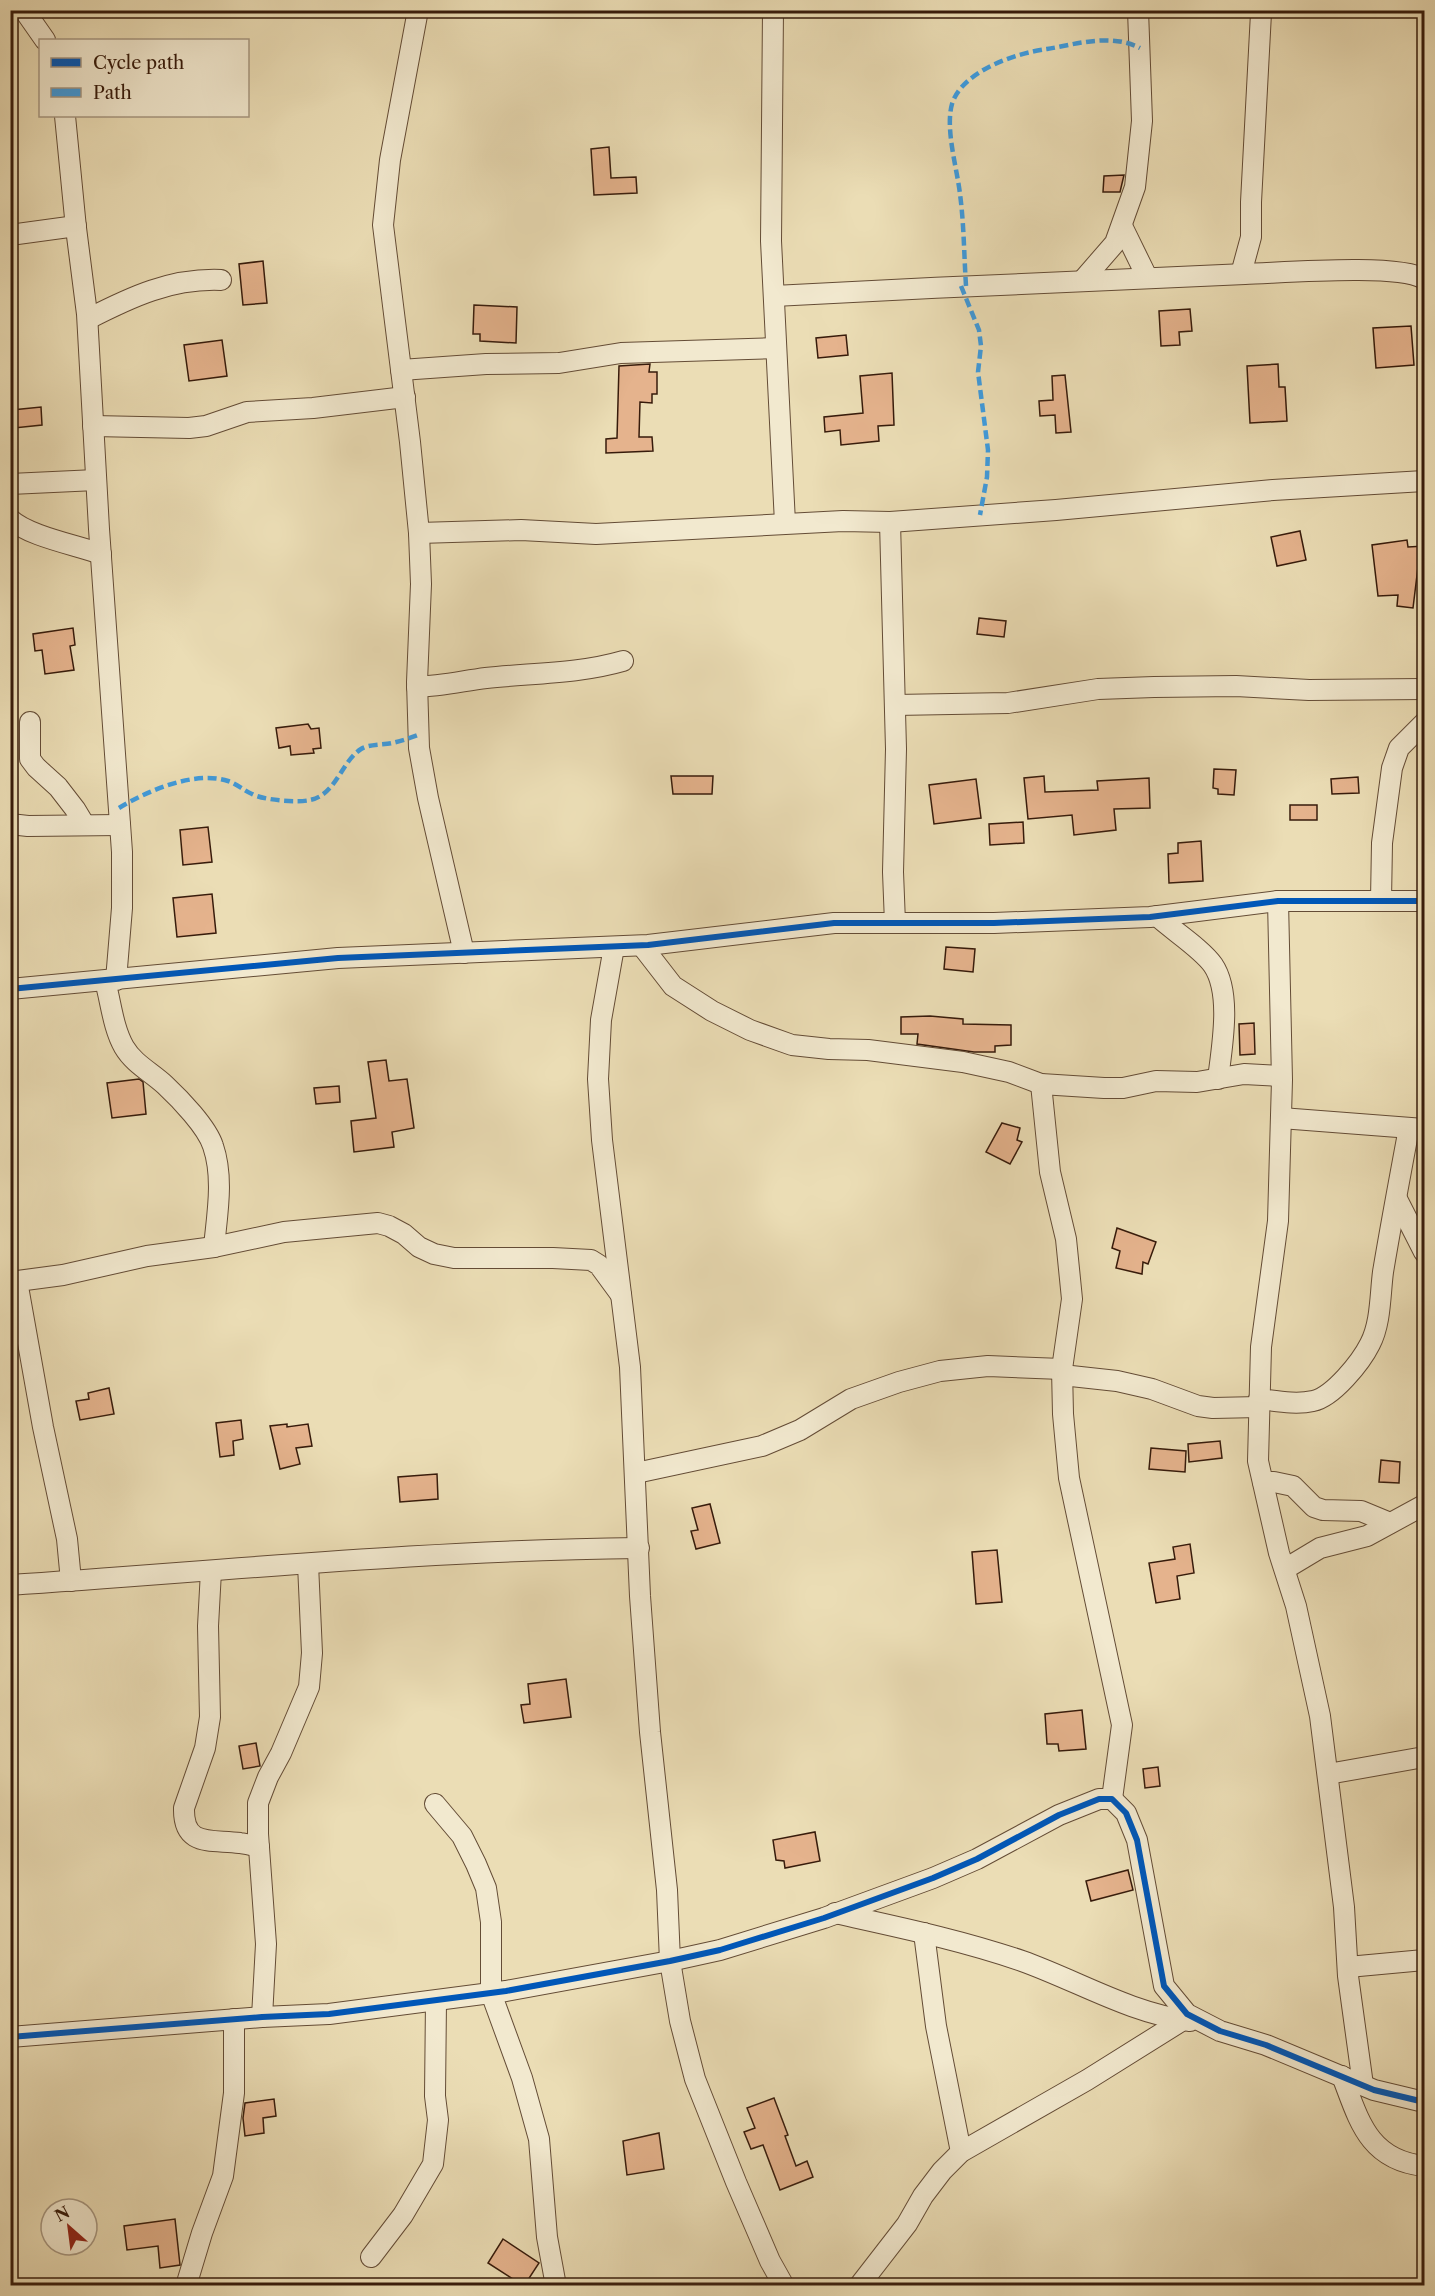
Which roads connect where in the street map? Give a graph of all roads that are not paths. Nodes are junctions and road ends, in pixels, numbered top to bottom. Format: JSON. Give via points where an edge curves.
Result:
{"nodes":[{"id":1,"x":24,"y":10,"type":"edge"},
{"id":2,"x":418,"y":10,"type":"edge"},
{"id":3,"x":773,"y":10,"type":"edge"},
{"id":4,"x":1138,"y":10,"type":"edge"},
{"id":5,"x":1261,"y":13,"type":"dead end"},
{"id":6,"x":44,"y":39,"type":"edge"},
{"id":7,"x":65,"y":117,"type":"edge"},
{"id":8,"x":76,"y":225,"type":"junction"},
{"id":9,"x":1122,"y":226,"type":"junction"},
{"id":10,"x":10,"y":235,"type":"edge"},
{"id":11,"x":1240,"y":274,"type":"junction"},
{"id":12,"x":1147,"y":277,"type":"junction"},
{"id":13,"x":1425,"y":279,"type":"edge"},
{"id":14,"x":221,"y":280,"type":"dead end"},
{"id":15,"x":1082,"y":282,"type":"junction"},
{"id":16,"x":774,"y":296,"type":"junction"},
{"id":17,"x":88,"y":319,"type":"junction"},
{"id":18,"x":776,"y":348,"type":"junction"},
{"id":19,"x":401,"y":370,"type":"junction"},
{"id":20,"x":405,"y":397,"type":"junction"},
{"id":21,"x":93,"y":426,"type":"junction"},
{"id":22,"x":96,"y":480,"type":"junction"},
{"id":23,"x":1425,"y":481,"type":"edge"},
{"id":24,"x":10,"y":484,"type":"edge"},
{"id":25,"x":10,"y":519,"type":"edge"},
{"id":26,"x":890,"y":522,"type":"junction"},
{"id":27,"x":785,"y":523,"type":"junction"},
{"id":28,"x":419,"y":533,"type":"junction"},
{"id":29,"x":101,"y":554,"type":"junction"},
{"id":30,"x":623,"y":661,"type":"dead end"},
{"id":31,"x":417,"y":687,"type":"junction"},
{"id":32,"x":1425,"y":688,"type":"edge"},
{"id":33,"x":895,"y":705,"type":"junction"},
{"id":34,"x":30,"y":722,"type":"dead end"},
{"id":35,"x":1425,"y":723,"type":"edge"},
{"id":36,"x":10,"y":824,"type":"edge"},
{"id":37,"x":84,"y":824,"type":"junction"},
{"id":38,"x":120,"y":825,"type":"junction"},
{"id":39,"x":1381,"y":900,"type":"junction"},
{"id":40,"x":1278,"y":901,"type":"junction"},
{"id":41,"x":1425,"y":901,"type":"edge"},
{"id":42,"x":1157,"y":916,"type":"junction"},
{"id":43,"x":895,"y":923,"type":"junction"},
{"id":44,"x":642,"y":946,"type":"junction"},
{"id":45,"x":614,"y":947,"type":"junction"},
{"id":46,"x":464,"y":953,"type":"junction"},
{"id":47,"x":111,"y":980,"type":"junction"},
{"id":48,"x":10,"y":989,"type":"edge"},
{"id":49,"x":1281,"y":1076,"type":"junction"},
{"id":50,"x":1218,"y":1078,"type":"junction"},
{"id":51,"x":1041,"y":1084,"type":"junction"},
{"id":52,"x":1281,"y":1118,"type":"junction"},
{"id":53,"x":1417,"y":1128,"type":"edge"},
{"id":54,"x":1397,"y":1199,"type":"junction"},
{"id":55,"x":214,"y":1247,"type":"junction"},
{"id":56,"x":1425,"y":1252,"type":"edge"},
{"id":57,"x":14,"y":1282,"type":"edge"},
{"id":58,"x":623,"y":1297,"type":"junction"},
{"id":59,"x":1062,"y":1372,"type":"junction"},
{"id":60,"x":1259,"y":1403,"type":"junction"},
{"id":61,"x":636,"y":1473,"type":"junction"},
{"id":62,"x":1263,"y":1482,"type":"junction"},
{"id":63,"x":1425,"y":1505,"type":"edge"},
{"id":64,"x":1390,"y":1523,"type":"junction"},
{"id":65,"x":639,"y":1548,"type":"junction"},
{"id":66,"x":308,"y":1564,"type":"junction"},
{"id":67,"x":1285,"y":1569,"type":"junction"},
{"id":68,"x":211,"y":1571,"type":"junction"},
{"id":69,"x":71,"y":1581,"type":"junction"},
{"id":70,"x":10,"y":1585,"type":"edge"},
{"id":71,"x":1425,"y":1757,"type":"edge"},
{"id":72,"x":1328,"y":1774,"type":"junction"},
{"id":73,"x":1112,"y":1799,"type":"junction"},
{"id":74,"x":435,"y":1804,"type":"dead end"},
{"id":75,"x":259,"y":1847,"type":"junction"},
{"id":76,"x":835,"y":1913,"type":"junction"},
{"id":77,"x":924,"y":1933,"type":"junction"},
{"id":78,"x":1425,"y":1960,"type":"edge"},
{"id":79,"x":670,"y":1961,"type":"junction"},
{"id":80,"x":1347,"y":1967,"type":"junction"},
{"id":81,"x":490,"y":1993,"type":"junction"},
{"id":82,"x":436,"y":2001,"type":"junction"},
{"id":83,"x":262,"y":2017,"type":"junction"},
{"id":84,"x":234,"y":2019,"type":"junction"},
{"id":85,"x":1183,"y":2020,"type":"junction"},
{"id":86,"x":1204,"y":2023,"type":"junction"},
{"id":87,"x":10,"y":2037,"type":"edge"},
{"id":88,"x":1342,"y":2076,"type":"junction"},
{"id":89,"x":1363,"y":2085,"type":"junction"},
{"id":90,"x":1425,"y":2102,"type":"edge"},
{"id":91,"x":961,"y":2152,"type":"junction"},
{"id":92,"x":1425,"y":2166,"type":"edge"},
{"id":93,"x":371,"y":2257,"type":"dead end"},
{"id":94,"x":186,"y":2286,"type":"edge"},
{"id":95,"x":556,"y":2286,"type":"edge"},
{"id":96,"x":784,"y":2286,"type":"edge"},
{"id":97,"x":859,"y":2286,"type":"edge"}],
"edges":[{"from":1,"to":6,"type":"street"},
{"from":2,"to":19,"type":"street","via":[[390,160],[383,225]]},
{"from":3,"to":16,"type":"street"},
{"from":4,"to":9,"type":"street","via":[[1140,156]]},
{"from":5,"to":11,"type":"street","via":[[1251,237]]},
{"from":7,"to":8,"type":"street"},
{"from":8,"to":10,"type":"street"},
{"from":8,"to":17,"type":"street"},
{"from":9,"to":12,"type":"street"},
{"from":9,"to":15,"type":"street","via":[[1115,243]]},
{"from":11,"to":12,"type":"street"},
{"from":11,"to":13,"type":"street","via":[[1389,272]]},
{"from":12,"to":15,"type":"street"},
{"from":14,"to":17,"type":"street","via":[[201,279],[160,287]]},
{"from":15,"to":16,"type":"street"},
{"from":16,"to":18,"type":"street"},
{"from":17,"to":21,"type":"street"},
{"from":18,"to":19,"type":"street","via":[[621,353],[559,363]]},
{"from":18,"to":27,"type":"street"},
{"from":19,"to":20,"type":"street"},
{"from":20,"to":21,"type":"street","via":[[247,412],[189,428]]},
{"from":20,"to":28,"type":"street"},
{"from":21,"to":22,"type":"street"},
{"from":22,"to":24,"type":"street"},
{"from":22,"to":29,"type":"street"},
{"from":23,"to":26,"type":"street"},
{"from":25,"to":29,"type":"street","via":[[35,533]]},
{"from":26,"to":27,"type":"street"},
{"from":26,"to":33,"type":"street"},
{"from":27,"to":28,"type":"street","via":[[596,534],[520,530]]},
{"from":28,"to":31,"type":"street"},
{"from":29,"to":38,"type":"street"},
{"from":30,"to":31,"type":"street","via":[[595,669]]},
{"from":31,"to":46,"type":"street","via":[[419,748]]},
{"from":32,"to":33,"type":"street","via":[[1098,688],[1008,703]]},
{"from":33,"to":43,"type":"street"},
{"from":34,"to":37,"type":"street","via":[[30,759],[58,787]]},
{"from":35,"to":39,"type":"street","via":[[1399,748],[1392,768],[1382,843]]},
{"from":36,"to":37,"type":"street"},
{"from":37,"to":38,"type":"street"},
{"from":38,"to":47,"type":"street","via":[[122,908]]},
{"from":39,"to":40,"type":"street"},
{"from":39,"to":41,"type":"street"},
{"from":40,"to":42,"type":"street"},
{"from":40,"to":49,"type":"street"},
{"from":42,"to":43,"type":"street"},
{"from":42,"to":50,"type":"street","via":[[1198,949],[1220,978],[1224,1003]]},
{"from":43,"to":44,"type":"street","via":[[834,923]]},
{"from":44,"to":45,"type":"street"},
{"from":44,"to":51,"type":"street","via":[[673,986],[750,1030],[792,1045],[963,1062]]},
{"from":45,"to":46,"type":"street"},
{"from":45,"to":58,"type":"street","via":[[600,1020],[598,1079],[603,1150]]},
{"from":46,"to":47,"type":"street","via":[[338,958]]},
{"from":47,"to":48,"type":"street"},
{"from":47,"to":55,"type":"street","via":[[119,1036],[126,1049],[164,1084],[205,1130],[213,1145],[218,1168]]},
{"from":49,"to":50,"type":"street","via":[[1244,1074]]},
{"from":49,"to":52,"type":"street"},
{"from":50,"to":51,"type":"street","via":[[1104,1089]]},
{"from":51,"to":59,"type":"street","via":[[1050,1172],[1066,1239],[1072,1299]]},
{"from":52,"to":53,"type":"street"},
{"from":52,"to":60,"type":"street","via":[[1278,1221],[1261,1347]]},
{"from":53,"to":54,"type":"street"},
{"from":54,"to":56,"type":"street"},
{"from":54,"to":60,"type":"street","via":[[1377,1324],[1360,1360],[1330,1394],[1314,1401]]},
{"from":55,"to":57,"type":"street"},
{"from":55,"to":58,"type":"street","via":[[284,1232],[378,1223],[434,1254],[454,1258],[591,1260]]},
{"from":57,"to":69,"type":"street","via":[[67,1539]]},
{"from":58,"to":61,"type":"street"},
{"from":59,"to":60,"type":"street","via":[[1152,1389],[1213,1408]]},
{"from":59,"to":61,"type":"street","via":[[988,1366],[940,1371],[851,1399],[800,1430],[762,1446]]},
{"from":59,"to":73,"type":"street","via":[[1069,1478],[1122,1725]]},
{"from":60,"to":62,"type":"street","via":[[1258,1461]]},
{"from":61,"to":65,"type":"street"},
{"from":62,"to":64,"type":"street","via":[[1293,1486],[1314,1507],[1323,1510],[1361,1511]]},
{"from":62,"to":67,"type":"street"},
{"from":63,"to":64,"type":"street"},
{"from":64,"to":67,"type":"street","via":[[1367,1536],[1320,1548]]},
{"from":65,"to":66,"type":"street"},
{"from":65,"to":79,"type":"street"},
{"from":66,"to":68,"type":"street"},
{"from":66,"to":75,"type":"street","via":[[312,1653],[309,1687],[258,1803]]},
{"from":67,"to":72,"type":"street","via":[[1320,1716]]},
{"from":68,"to":69,"type":"street"},
{"from":68,"to":75,"type":"street","via":[[210,1717],[205,1748],[183,1818],[185,1826],[203,1841]]},
{"from":69,"to":70,"type":"street"},
{"from":71,"to":72,"type":"street"},
{"from":72,"to":80,"type":"street"},
{"from":73,"to":76,"type":"street","via":[[1099,1799],[1069,1811],[977,1859]]},
{"from":73,"to":86,"type":"street","via":[[1125,1813],[1137,1840],[1164,1986],[1187,2014]]},
{"from":74,"to":81,"type":"street","via":[[462,1836],[486,1888],[491,1922]]},
{"from":75,"to":83,"type":"street","via":[[266,1944]]},
{"from":76,"to":77,"type":"street"},
{"from":76,"to":79,"type":"street","via":[[720,1950]]},
{"from":77,"to":85,"type":"street","via":[[1022,1962],[1122,2004]]},
{"from":77,"to":91,"type":"street","via":[[936,2026]]},
{"from":78,"to":80,"type":"street"},
{"from":79,"to":81,"type":"street"},
{"from":79,"to":96,"type":"street","via":[[695,2079],[736,2182]]},
{"from":80,"to":89,"type":"street"},
{"from":81,"to":82,"type":"street"},
{"from":81,"to":95,"type":"street","via":[[522,2078],[538,2139]]},
{"from":82,"to":83,"type":"street","via":[[329,2014]]},
{"from":82,"to":93,"type":"street","via":[[438,2120],[433,2164],[403,2215]]},
{"from":83,"to":84,"type":"street"},
{"from":84,"to":87,"type":"street"},
{"from":84,"to":94,"type":"street","via":[[234,2093],[223,2176]]},
{"from":85,"to":86,"type":"street"},
{"from":85,"to":91,"type":"street"},
{"from":86,"to":88,"type":"street"},
{"from":88,"to":89,"type":"street"},
{"from":88,"to":92,"type":"street","via":[[1363,2129],[1378,2147],[1408,2164]]},
{"from":89,"to":90,"type":"street"},
{"from":91,"to":97,"type":"street","via":[[942,2171]]}]}
